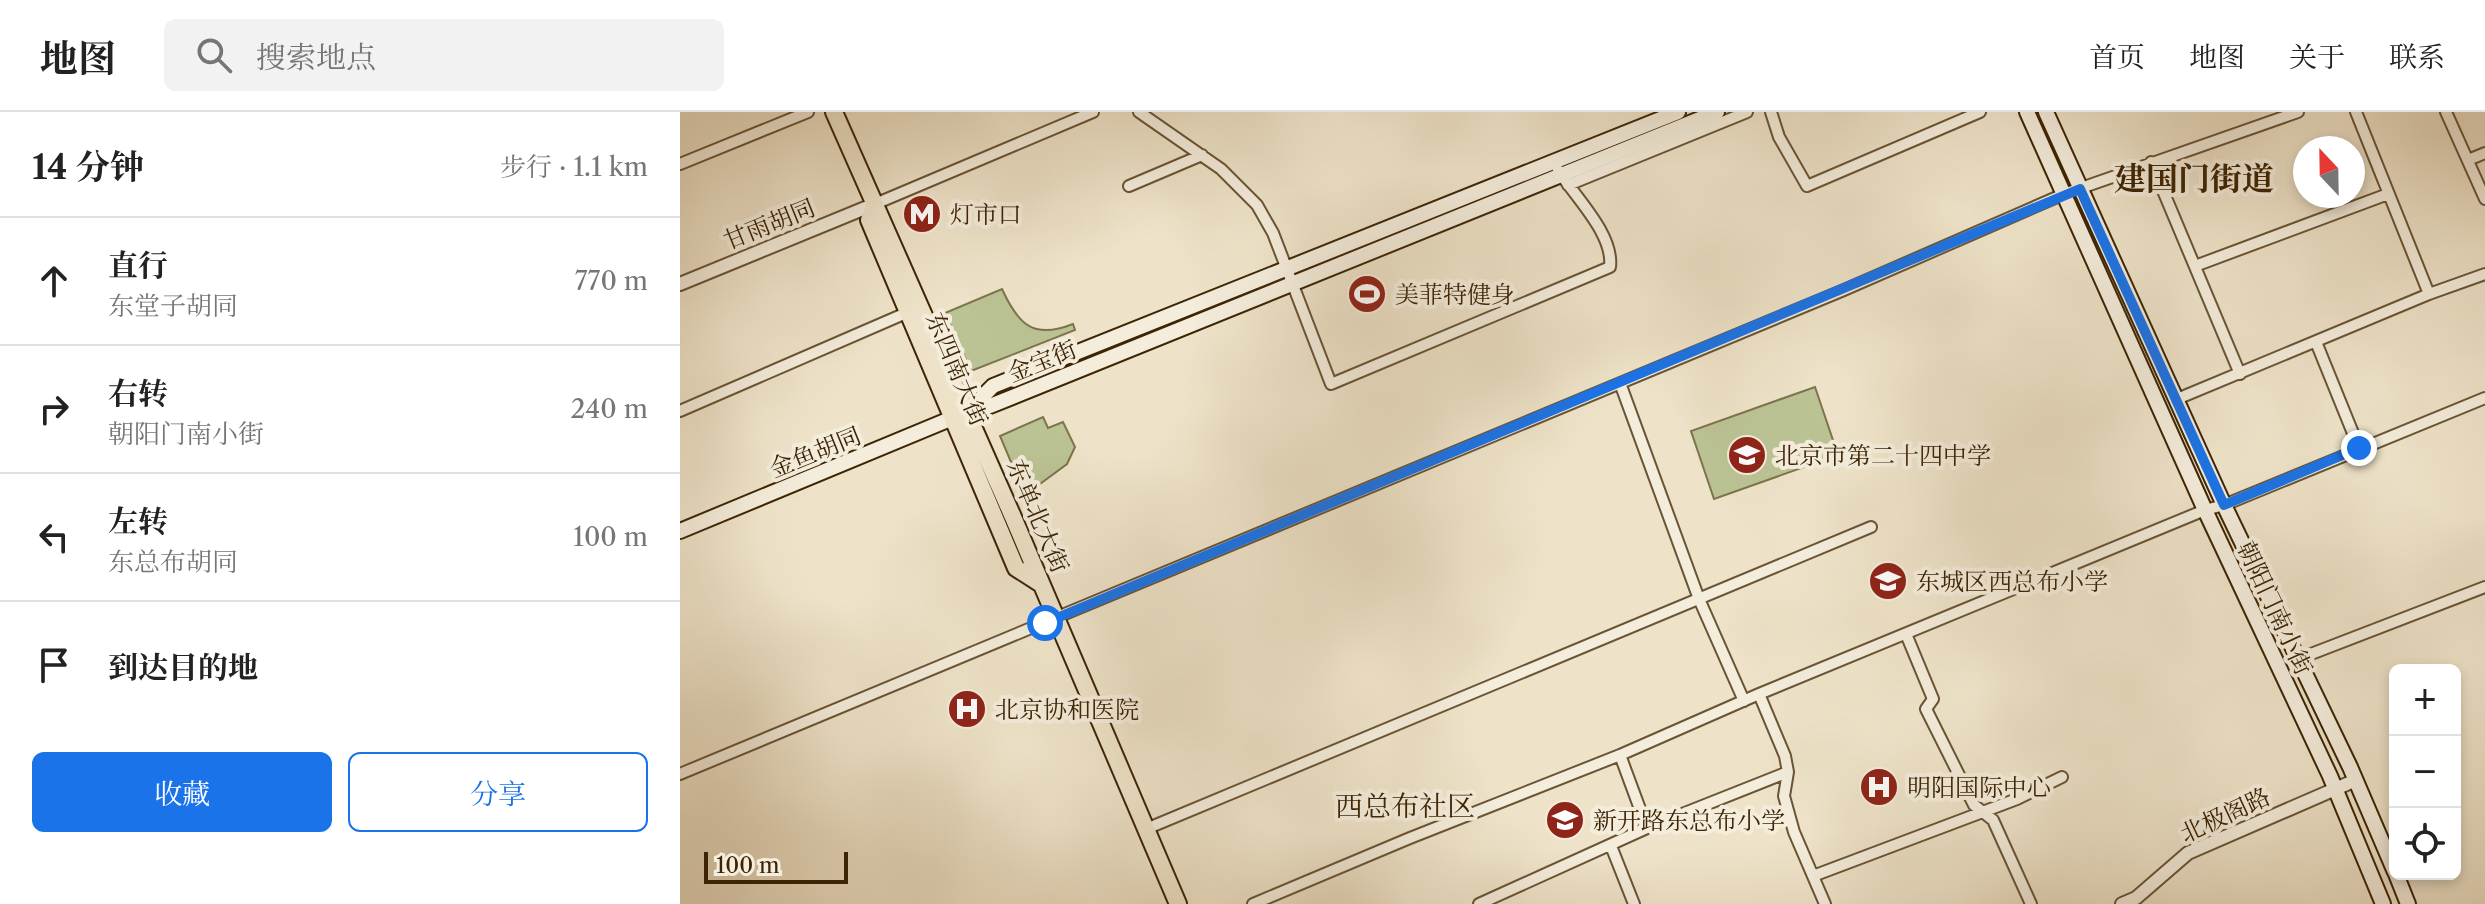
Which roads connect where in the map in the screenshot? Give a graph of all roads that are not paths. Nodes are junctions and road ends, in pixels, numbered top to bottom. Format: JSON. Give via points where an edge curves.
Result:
{"nodes":[{"id":1,"x":808,"y":112,"type":"edge"},
{"id":2,"x":834,"y":112,"type":"edge"},
{"id":3,"x":1093,"y":112,"type":"edge"},
{"id":4,"x":1139,"y":112,"type":"edge"},
{"id":5,"x":1678,"y":112,"type":"edge"},
{"id":6,"x":1717,"y":112,"type":"edge"},
{"id":7,"x":1747,"y":112,"type":"edge"},
{"id":8,"x":1771,"y":112,"type":"edge"},
{"id":9,"x":1980,"y":112,"type":"edge"},
{"id":10,"x":2027,"y":112,"type":"edge"},
{"id":11,"x":2046,"y":112,"type":"edge"},
{"id":12,"x":2298,"y":112,"type":"edge"},
{"id":13,"x":2356,"y":112,"type":"edge"},
{"id":14,"x":2446,"y":112,"type":"edge"},
{"id":15,"x":2485,"y":153,"type":"edge"},
{"id":16,"x":1202,"y":155,"type":"junction"},
{"id":17,"x":2468,"y":160,"type":"junction"},
{"id":18,"x":2151,"y":162,"type":"junction"},
{"id":19,"x":680,"y":164,"type":"edge"},
{"id":20,"x":1561,"y":174,"type":"junction"},
{"id":21,"x":1129,"y":186,"type":"dead end"},
{"id":22,"x":2080,"y":189,"type":"junction"},
{"id":23,"x":2064,"y":194,"type":"junction"},
{"id":24,"x":2388,"y":194,"type":"junction"},
{"id":25,"x":2485,"y":199,"type":"edge"},
{"id":26,"x":875,"y":204,"type":"junction"},
{"id":27,"x":2195,"y":266,"type":"junction"},
{"id":28,"x":2485,"y":274,"type":"edge"},
{"id":29,"x":1290,"y":277,"type":"junction"},
{"id":30,"x":680,"y":284,"type":"edge"},
{"id":31,"x":2429,"y":294,"type":"junction"},
{"id":32,"x":914,"y":310,"type":"junction"},
{"id":33,"x":2316,"y":342,"type":"junction"},
{"id":34,"x":2240,"y":374,"type":"junction"},
{"id":35,"x":1620,"y":383,"type":"junction"},
{"id":36,"x":2485,"y":398,"type":"edge"},
{"id":37,"x":2177,"y":399,"type":"junction"},
{"id":38,"x":680,"y":411,"type":"edge"},
{"id":39,"x":960,"y":415,"type":"junction"},
{"id":40,"x":2359,"y":448,"type":"junction"},
{"id":41,"x":2224,"y":505,"type":"junction"},
{"id":42,"x":2205,"y":510,"type":"junction"},
{"id":43,"x":1871,"y":527,"type":"dead end"},
{"id":44,"x":680,"y":531,"type":"edge"},
{"id":45,"x":2485,"y":587,"type":"edge"},
{"id":46,"x":1699,"y":599,"type":"junction"},
{"id":47,"x":1056,"y":618,"type":"junction"},
{"id":48,"x":1906,"y":634,"type":"junction"},
{"id":49,"x":2298,"y":659,"type":"junction"},
{"id":50,"x":1759,"y":694,"type":"junction"},
{"id":51,"x":1744,"y":701,"type":"junction"},
{"id":52,"x":1620,"y":755,"type":"junction"},
{"id":53,"x":1788,"y":772,"type":"junction"},
{"id":54,"x":680,"y":774,"type":"edge"},
{"id":55,"x":2062,"y":777,"type":"dead end"},
{"id":56,"x":2356,"y":780,"type":"junction"},
{"id":57,"x":2336,"y":789,"type":"junction"},
{"id":58,"x":1982,"y":811,"type":"junction"},
{"id":59,"x":1647,"y":828,"type":"junction"},
{"id":60,"x":1146,"y":829,"type":"junction"},
{"id":61,"x":1611,"y":846,"type":"junction"},
{"id":62,"x":2389,"y":859,"type":"edge"},
{"id":63,"x":1813,"y":876,"type":"junction"},
{"id":64,"x":2398,"y":880,"type":"edge"},
{"id":65,"x":2138,"y":901,"type":"edge"},
{"id":66,"x":1178,"y":904,"type":"edge"},
{"id":67,"x":1253,"y":904,"type":"edge"},
{"id":68,"x":1479,"y":904,"type":"edge"},
{"id":69,"x":1634,"y":904,"type":"edge"},
{"id":70,"x":1825,"y":904,"type":"edge"},
{"id":71,"x":2031,"y":904,"type":"edge"},
{"id":72,"x":2122,"y":904,"type":"edge"},
{"id":73,"x":2383,"y":904,"type":"edge"},
{"id":74,"x":2408,"y":904,"type":"edge"}],
"edges":[{"from":1,"to":19,"type":"street"},
{"from":2,"to":26,"type":"main road","name":"东四南大街"},
{"from":3,"to":26,"type":"street"},
{"from":4,"to":16,"type":"street"},
{"from":5,"to":20,"type":"main road","name":"金宝街"},
{"from":6,"to":20,"type":"main road","name":"金宝街"},
{"from":7,"to":20,"type":"street"},
{"from":8,"to":9,"type":"street","via":[[1807,186]]},
{"from":10,"to":23,"type":"main road","name":"朝阳门南小街"},
{"from":11,"to":22,"type":"main road","name":"朝阳门南小街"},
{"from":12,"to":18,"type":"street"},
{"from":13,"to":24,"type":"street"},
{"from":14,"to":17,"type":"street"},
{"from":15,"to":17,"type":"street"},
{"from":16,"to":21,"type":"street"},
{"from":16,"to":29,"type":"street","via":[[1257,205]]},
{"from":17,"to":25,"type":"street"},
{"from":18,"to":22,"type":"street"},
{"from":18,"to":27,"type":"street"},
{"from":20,"to":29,"type":"main road","name":"金宝街"},
{"from":20,"to":29,"type":"street","via":[[1595,221],[1612,254],[1610,267],[1331,384]]},
{"from":22,"to":23,"type":"street"},
{"from":22,"to":37,"type":"main road","name":"朝阳门南小街"},
{"from":23,"to":35,"type":"street"},
{"from":23,"to":42,"type":"main road","name":"朝阳门南小街"},
{"from":24,"to":27,"type":"street"},
{"from":24,"to":31,"type":"street"},
{"from":26,"to":30,"type":"street","name":"甘雨胡同"},
{"from":26,"to":32,"type":"main road","name":"东四南大街"},
{"from":27,"to":34,"type":"street"},
{"from":28,"to":31,"type":"street"},
{"from":29,"to":39,"type":"main road","name":"金宝街","via":[[993,386]]},
{"from":31,"to":33,"type":"street"},
{"from":32,"to":38,"type":"street"},
{"from":32,"to":39,"type":"main road","name":"东四南大街"},
{"from":33,"to":34,"type":"street"},
{"from":33,"to":40,"type":"street"},
{"from":34,"to":37,"type":"street"},
{"from":35,"to":46,"type":"street"},
{"from":35,"to":47,"type":"street"},
{"from":36,"to":40,"type":"street"},
{"from":37,"to":41,"type":"main road","name":"朝阳门南小街"},
{"from":39,"to":44,"type":"main road","name":"金鱼胡同"},
{"from":39,"to":47,"type":"main road","name":"东单北大街"},
{"from":40,"to":41,"type":"street"},
{"from":41,"to":42,"type":"street"},
{"from":41,"to":49,"type":"main road","name":"朝阳门南小街"},
{"from":42,"to":48,"type":"street"},
{"from":42,"to":57,"type":"main road","name":"朝阳门南小街"},
{"from":43,"to":46,"type":"street"},
{"from":45,"to":49,"type":"street"},
{"from":46,"to":51,"type":"street"},
{"from":46,"to":60,"type":"street"},
{"from":47,"to":54,"type":"street"},
{"from":47,"to":60,"type":"main road","name":"东单北大街"},
{"from":48,"to":50,"type":"street"},
{"from":48,"to":58,"type":"street","via":[[1933,699],[1926,709],[1974,805]]},
{"from":49,"to":56,"type":"main road","name":"朝阳门南小街"},
{"from":50,"to":51,"type":"street"},
{"from":50,"to":53,"type":"street"},
{"from":51,"to":52,"type":"street"},
{"from":52,"to":59,"type":"street"},
{"from":52,"to":67,"type":"street"},
{"from":53,"to":59,"type":"street"},
{"from":53,"to":63,"type":"street","via":[[1784,796]]},
{"from":55,"to":58,"type":"street"},
{"from":56,"to":57,"type":"street","name":"北极阁路"},
{"from":56,"to":62,"type":"main road","name":"朝阳门南小街"},
{"from":57,"to":65,"type":"street","name":"北极阁路","via":[[2188,853]]},
{"from":57,"to":73,"type":"main road","name":"朝阳门南小街"},
{"from":58,"to":63,"type":"street"},
{"from":58,"to":71,"type":"street","via":[[1993,820]]},
{"from":59,"to":61,"type":"street"},
{"from":60,"to":66,"type":"main road","name":"东单北大街"},
{"from":61,"to":68,"type":"street"},
{"from":61,"to":69,"type":"street"},
{"from":63,"to":70,"type":"street"},
{"from":64,"to":74,"type":"main road","name":"朝阳门南小街"},
{"from":65,"to":72,"type":"street","name":"北极阁路"}]}
